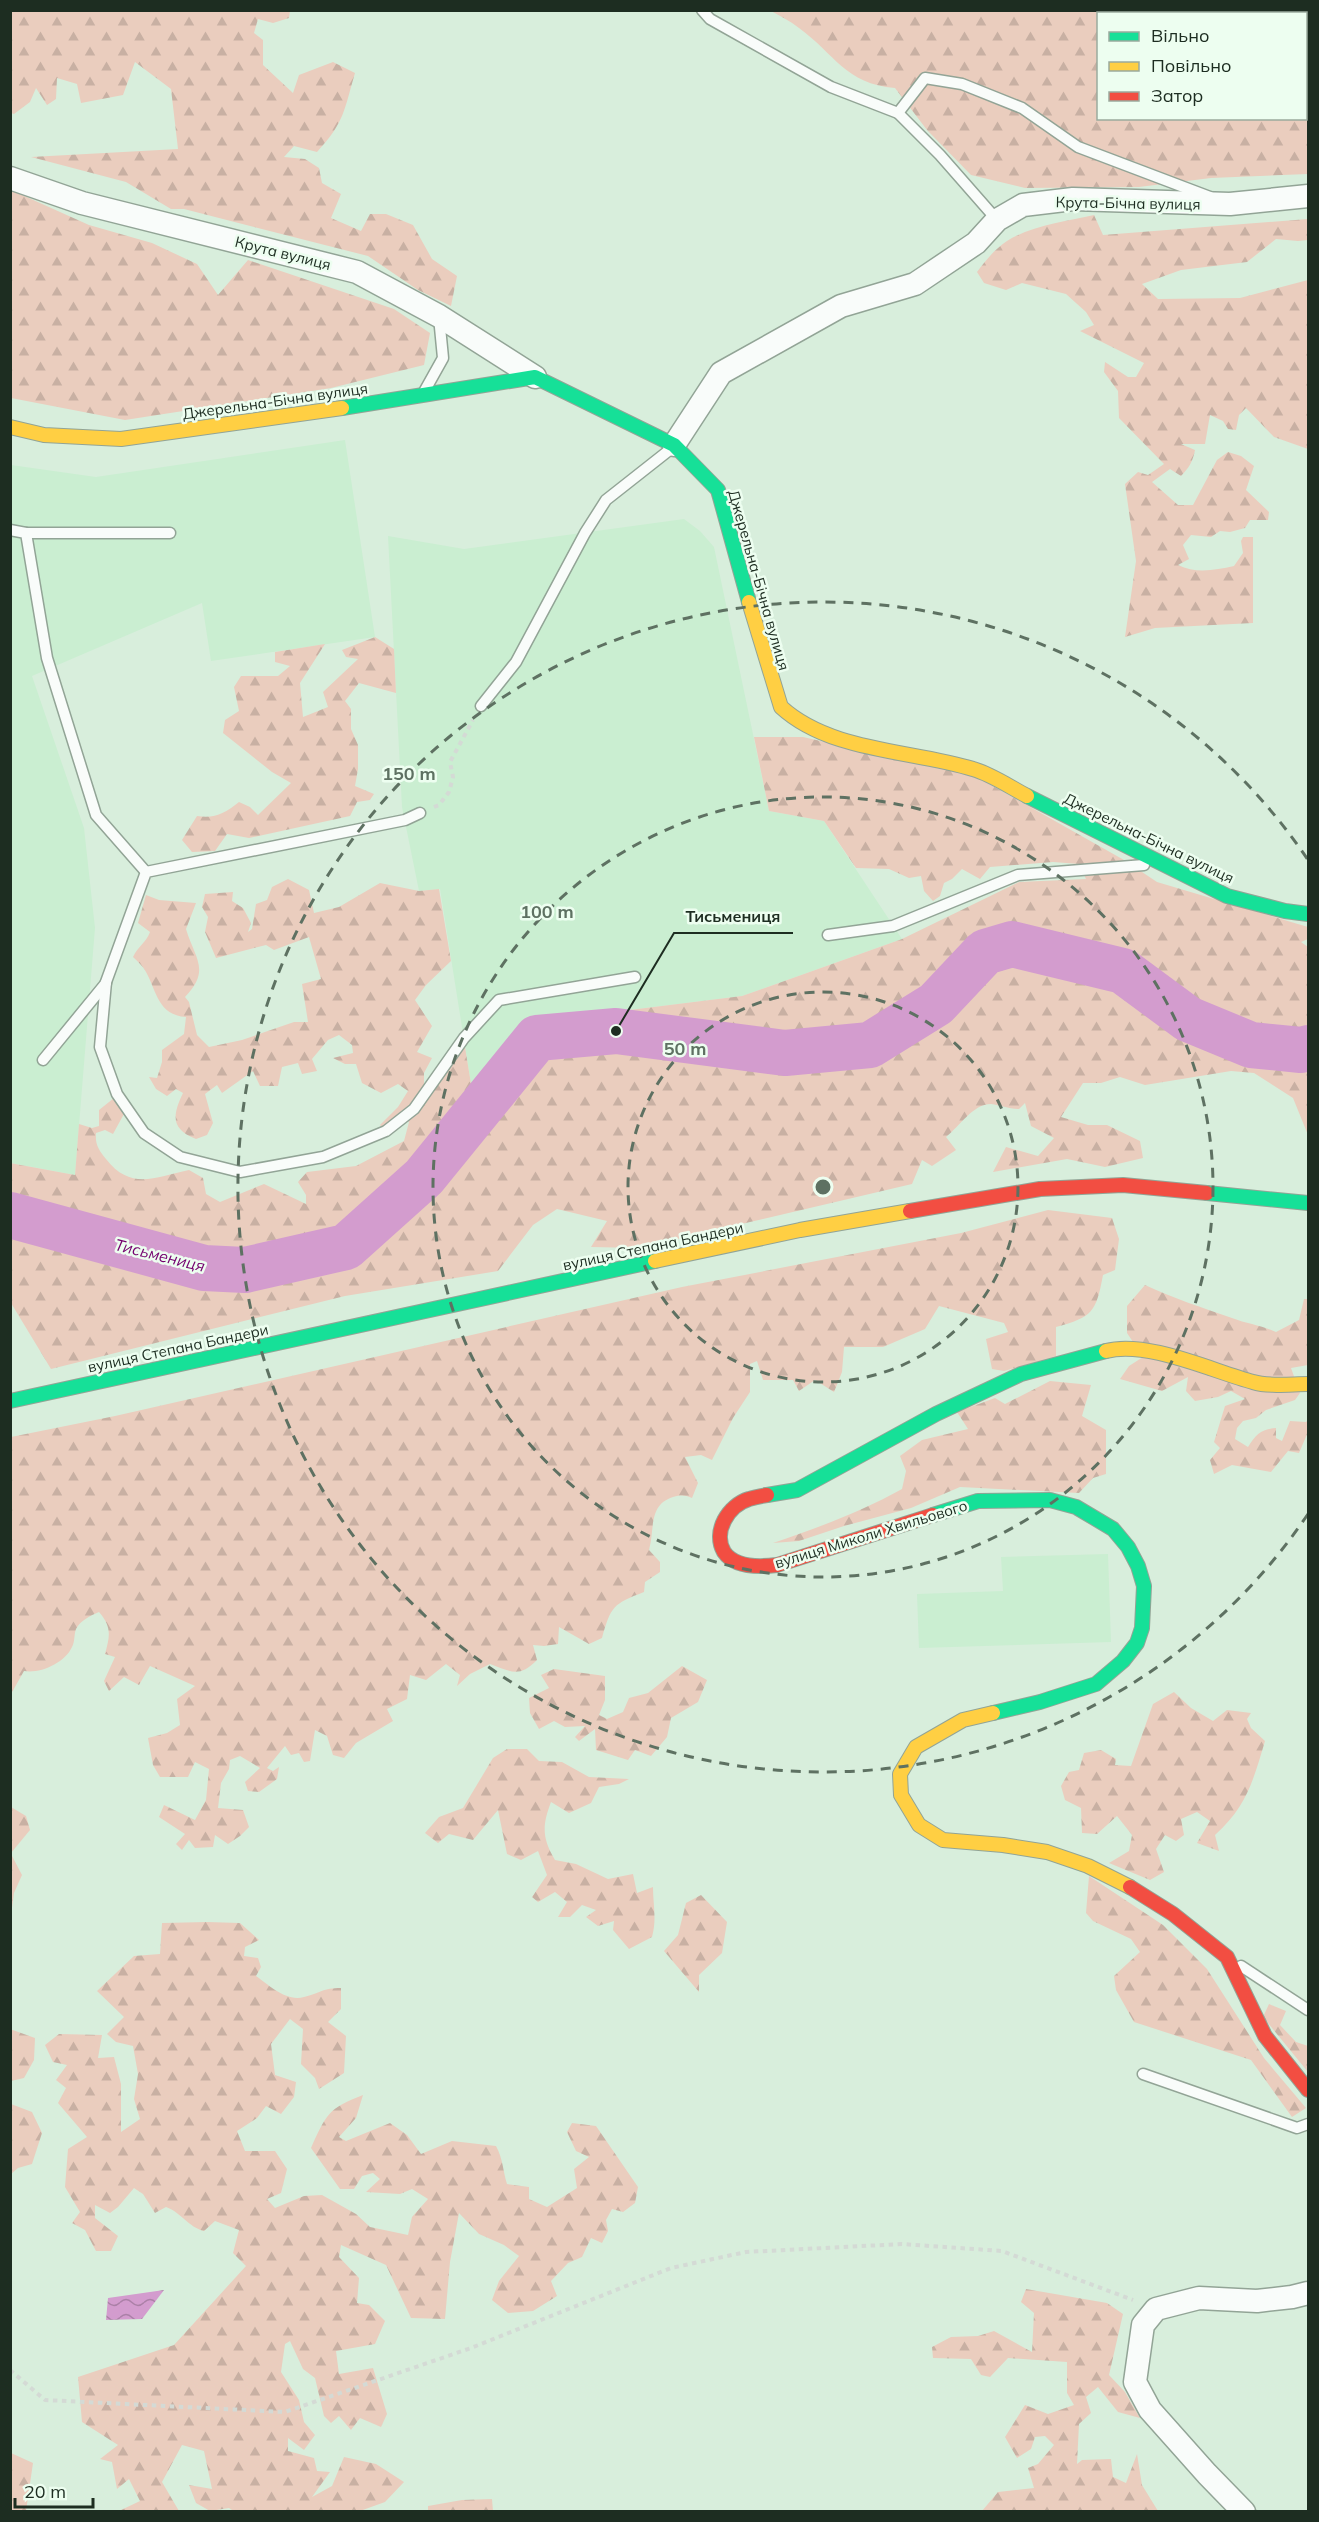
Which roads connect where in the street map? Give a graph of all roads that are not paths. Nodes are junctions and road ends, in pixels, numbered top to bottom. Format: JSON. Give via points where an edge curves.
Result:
{"nodes":[{"id":1,"x":702,"y":10,"type":"edge"},
{"id":2,"x":898,"y":113,"type":"junction"},
{"id":3,"x":10,"y":178,"type":"edge"},
{"id":4,"x":1308,"y":196,"type":"edge"},
{"id":5,"x":1230,"y":204,"type":"junction"},
{"id":6,"x":997,"y":220,"type":"junction"},
{"id":7,"x":439,"y":316,"type":"junction"},
{"id":8,"x":535,"y":377,"type":"junction"},
{"id":9,"x":420,"y":397,"type":"junction"},
{"id":10,"x":10,"y":427,"type":"edge"},
{"id":11,"x":674,"y":446,"type":"junction"},
{"id":12,"x":10,"y":530,"type":"edge"},
{"id":13,"x":26,"y":533,"type":"junction"},
{"id":14,"x":170,"y":533,"type":"dead end"},
{"id":15,"x":481,"y":706,"type":"road end"},
{"id":16,"x":420,"y":813,"type":"road end"},
{"id":17,"x":1159,"y":864,"type":"junction"},
{"id":18,"x":146,"y":872,"type":"junction"},
{"id":19,"x":1308,"y":914,"type":"edge"},
{"id":20,"x":828,"y":935,"type":"dead end"},
{"id":21,"x":635,"y":977,"type":"dead end"},
{"id":22,"x":106,"y":982,"type":"junction"},
{"id":23,"x":43,"y":1060,"type":"dead end"},
{"id":24,"x":1308,"y":1203,"type":"edge"},
{"id":25,"x":1308,"y":1384,"type":"edge"},
{"id":26,"x":10,"y":1401,"type":"edge"},
{"id":27,"x":1227,"y":1957,"type":"junction"},
{"id":28,"x":1308,"y":2010,"type":"edge"},
{"id":29,"x":1143,"y":2074,"type":"dead end"},
{"id":30,"x":1308,"y":2090,"type":"edge"},
{"id":31,"x":1308,"y":2124,"type":"edge"},
{"id":32,"x":1308,"y":2293,"type":"edge"},
{"id":33,"x":1244,"y":2511,"type":"edge"}],
"edges":[{"from":1,"to":2,"type":"lane","via":[[710,19],[831,87]]},
{"from":2,"to":5,"type":"lane","via":[[925,78],[962,84],[1022,108],[1078,147]]},
{"from":2,"to":6,"type":"lane"},
{"from":3,"to":7,"type":"street","name":"Крута вулиця","via":[[82,203],[357,272]]},
{"from":4,"to":5,"type":"street","name":"Крута-Бічна вулиця"},
{"from":5,"to":6,"type":"street","name":"Крута-Бічна вулиця","via":[[1073,199],[1023,205]]},
{"from":6,"to":11,"type":"street","name":"Крута-Бічна вулиця","via":[[976,243],[915,284],[841,306],[721,373]]},
{"from":7,"to":8,"type":"street","name":"Крута вулиця"},
{"from":7,"to":9,"type":"lane","via":[[443,358]]},
{"from":8,"to":9,"type":"street","name":"Джерельна-Бічна вулиця"},
{"from":8,"to":11,"type":"street","name":"Джерельна-Бічна вулиця"},
{"from":9,"to":10,"type":"street","name":"Джерельна-Бічна вулиця","via":[[121,439],[44,435]]},
{"from":11,"to":15,"type":"lane","via":[[606,500],[516,662]]},
{"from":11,"to":17,"type":"street","name":"Джерельна-Бічна вулиця","via":[[718,490],[772,683],[781,707],[794,719],[832,737],[975,769]]},
{"from":12,"to":13,"type":"lane"},
{"from":13,"to":14,"type":"lane"},
{"from":13,"to":18,"type":"lane","via":[[47,658],[96,815]]},
{"from":16,"to":18,"type":"lane","via":[[405,820]]},
{"from":17,"to":19,"type":"street","name":"Джерельна-Бічна вулиця","via":[[1227,896]]},
{"from":17,"to":20,"type":"lane","via":[[1018,875],[893,926]]},
{"from":18,"to":22,"type":"lane"},
{"from":21,"to":22,"type":"lane","via":[[499,1000],[464,1038],[414,1109],[386,1131],[323,1157],[240,1172],[180,1157],[144,1133],[117,1094],[100,1047]]},
{"from":22,"to":23,"type":"lane"},
{"from":24,"to":26,"type":"street","name":"вулиця Степана Бандери","via":[[1123,1185],[1040,1189],[800,1230]]},
{"from":25,"to":27,"type":"street","name":"вулиця Миколи Хвильового","via":[[1255,1383],[1189,1360],[1120,1347],[1076,1358],[1021,1374],[796,1490],[747,1499],[728,1512],[720,1539],[725,1553],[738,1562],[758,1567],[777,1565],[978,1501],[1050,1500],[1076,1507],[1113,1529],[1128,1547],[1144,1586],[1142,1628],[1137,1643],[1096,1684],[963,1720],[916,1747],[900,1773],[901,1795],[919,1825],[943,1840],[1047,1852],[1088,1866],[1173,1914]]},
{"from":27,"to":28,"type":"lane"},
{"from":27,"to":30,"type":"street","name":"вулиця Миколи Хвильового","via":[[1265,2036]]},
{"from":29,"to":31,"type":"lane","via":[[1297,2128]]},
{"from":32,"to":33,"type":"street","via":[[1257,2301],[1199,2298],[1156,2309],[1143,2325],[1135,2382],[1150,2410]]}]}
